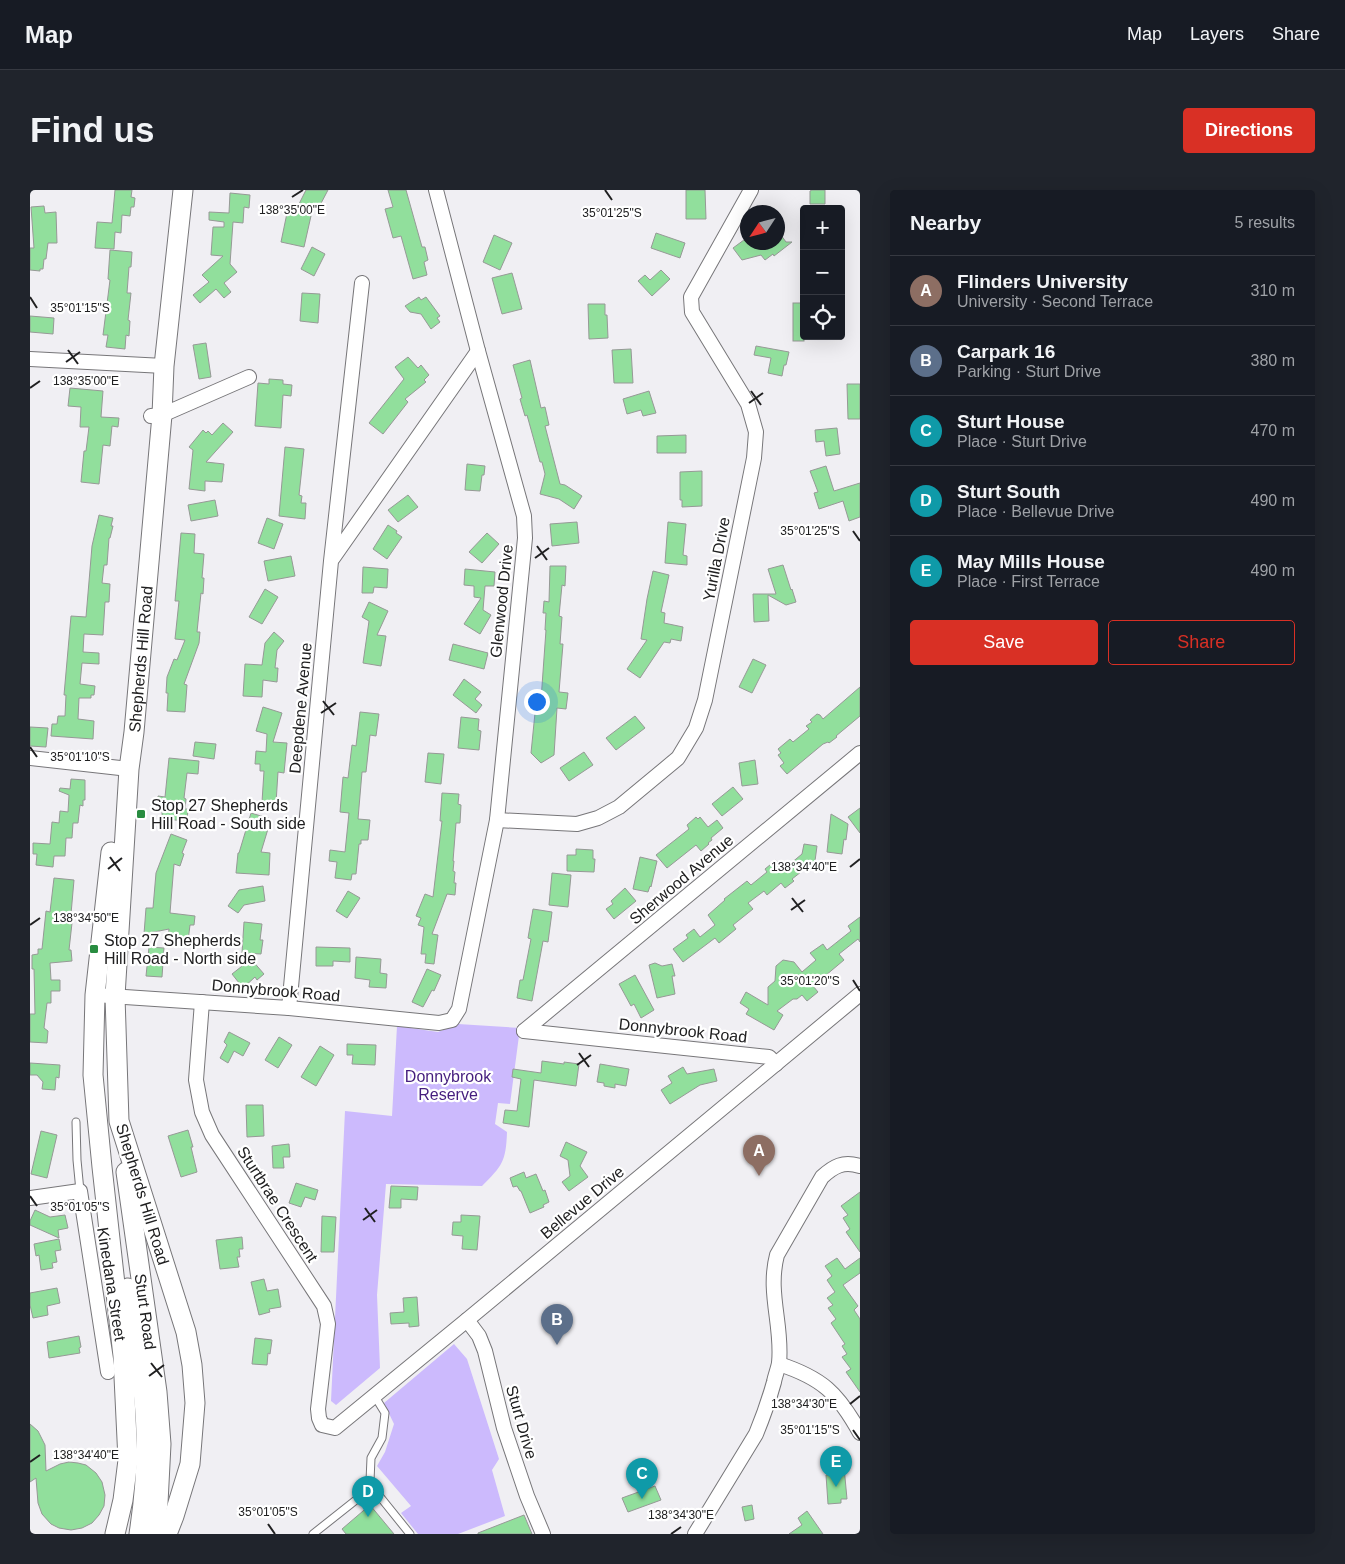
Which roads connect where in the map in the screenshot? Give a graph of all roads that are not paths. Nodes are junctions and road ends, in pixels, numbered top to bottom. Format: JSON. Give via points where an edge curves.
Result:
{"nodes":[{"id":1,"x":175,"y":190,"type":"edge"},
{"id":2,"x":183,"y":190,"type":"edge"},
{"id":3,"x":436,"y":190,"type":"edge"},
{"id":4,"x":751,"y":190,"type":"edge"},
{"id":5,"x":362,"y":283,"type":"dead end"},
{"id":6,"x":478,"y":351,"type":"junction"},
{"id":7,"x":30,"y":359,"type":"edge"},
{"id":8,"x":159,"y":365,"type":"junction"},
{"id":9,"x":249,"y":377,"type":"dead end"},
{"id":10,"x":156,"y":415,"type":"junction"},
{"id":11,"x":331,"y":561,"type":"junction"},
{"id":12,"x":860,"y":753,"type":"edge"},
{"id":13,"x":30,"y":758,"type":"edge"},
{"id":14,"x":124,"y":768,"type":"junction"},
{"id":15,"x":497,"y":820,"type":"junction"},
{"id":16,"x":860,"y":994,"type":"edge"},
{"id":17,"x":95,"y":995,"type":"junction"},
{"id":18,"x":115,"y":996,"type":"junction"},
{"id":19,"x":202,"y":1002,"type":"junction"},
{"id":20,"x":289,"y":1008,"type":"junction"},
{"id":21,"x":452,"y":1020,"type":"joint"},
{"id":22,"x":524,"y":1032,"type":"joint"},
{"id":23,"x":776,"y":1064,"type":"junction"},
{"id":24,"x":119,"y":1121,"type":"junction"},
{"id":25,"x":76,"y":1122,"type":"dead end"},
{"id":26,"x":860,"y":1166,"type":"edge"},
{"id":27,"x":102,"y":1167,"type":"junction"},
{"id":28,"x":80,"y":1191,"type":"junction"},
{"id":29,"x":30,"y":1198,"type":"edge"},
{"id":30,"x":467,"y":1320,"type":"junction"},
{"id":31,"x":779,"y":1364,"type":"junction"},
{"id":32,"x":108,"y":1372,"type":"dead end"},
{"id":33,"x":374,"y":1395,"type":"junction"},
{"id":34,"x":322,"y":1425,"type":"joint"},
{"id":35,"x":860,"y":1433,"type":"edge"},
{"id":36,"x":369,"y":1483,"type":"junction"},
{"id":37,"x":151,"y":1532,"type":"edge"},
{"id":38,"x":115,"y":1534,"type":"edge"},
{"id":39,"x":314,"y":1534,"type":"edge"},
{"id":40,"x":410,"y":1534,"type":"edge"},
{"id":41,"x":543,"y":1534,"type":"edge"},
{"id":42,"x":695,"y":1534,"type":"edge"}],
"edges":[{"from":1,"to":8,"type":"main road","name":"Shepherds Hill Road","via":[[168,233]]},
{"from":2,"to":8,"type":"main road","name":"Shepherds Hill Road"},
{"from":3,"to":6,"type":"street","name":"Glenwood Drive"},
{"from":4,"to":15,"type":"street","name":"Yurilla Drive","via":[[691,297],[692,312],[748,404],[756,432],[754,458],[705,700],[696,728],[678,758],[619,807],[598,818],[576,824]]},
{"from":5,"to":11,"type":"street","name":"Deepdene Avenue"},
{"from":6,"to":11,"type":"street","name":"Deepdene Avenue"},
{"from":6,"to":15,"type":"street","name":"Glenwood Drive","via":[[524,516],[525,538]]},
{"from":7,"to":8,"type":"street"},
{"from":8,"to":10,"type":"main road","name":"Shepherds Hill Road"},
{"from":9,"to":10,"type":"street"},
{"from":10,"to":14,"type":"main road","name":"Shepherds Hill Road","via":[[134,732]]},
{"from":11,"to":20,"type":"street","name":"Deepdene Avenue"},
{"from":12,"to":22,"type":"street","name":"Sherwood Avenue"},
{"from":13,"to":14,"type":"street"},
{"from":14,"to":17,"type":"main road","name":"Shepherds Hill Road"},
{"from":14,"to":18,"type":"main road","name":"Shepherds Hill Road"},
{"from":15,"to":21,"type":"street","name":"Glenwood Drive","via":[[459,1009]]},
{"from":16,"to":23,"type":"street","name":"Bellevue Drive"},
{"from":17,"to":18,"type":"street","name":"Donnybrook Road"},
{"from":17,"to":27,"type":"main road","name":"Shepherds Hill Road","via":[[93,1075]]},
{"from":18,"to":19,"type":"street","name":"Donnybrook Road"},
{"from":18,"to":24,"type":"main road","name":"Shepherds Hill Road"},
{"from":19,"to":20,"type":"street","name":"Donnybrook Road"},
{"from":19,"to":34,"type":"street","name":"Sturtbrae Crescent","via":[[196,1080],[202,1112],[212,1135],[324,1306],[328,1324],[318,1409]]},
{"from":20,"to":21,"type":"street","name":"Donnybrook Road","via":[[439,1024]]},
{"from":22,"to":23,"type":"street","name":"Donnybrook Road","via":[[769,1057]]},
{"from":23,"to":30,"type":"street","name":"Bellevue Drive"},
{"from":24,"to":37,"type":"main road","name":"Sturt Road","via":[[157,1392],[161,1444]]},
{"from":24,"to":37,"type":"main road","name":"Shepherds Hill Road","via":[[186,1332],[195,1403],[190,1464],[174,1516]]},
{"from":25,"to":28,"type":"lane"},
{"from":26,"to":31,"type":"street","via":[[840,1165],[822,1178],[778,1255],[773,1287]]},
{"from":27,"to":37,"type":"main road","name":"Sturt Road","via":[[123,1259],[144,1403]]},
{"from":27,"to":38,"type":"main road","name":"Shepherds Hill Road","via":[[123,1356],[128,1460]]},
{"from":28,"to":29,"type":"street"},
{"from":28,"to":32,"type":"street","name":"Kinedana Street"},
{"from":30,"to":33,"type":"street","name":"Bellevue Drive"},
{"from":30,"to":41,"type":"street","name":"Sturt Drive","via":[[479,1336],[504,1428],[526,1496]]},
{"from":31,"to":35,"type":"street","via":[[798,1370],[838,1397]]},
{"from":31,"to":42,"type":"street","via":[[756,1434]]},
{"from":33,"to":34,"type":"street","name":"Bellevue Drive","via":[[335,1428]]},
{"from":33,"to":36,"type":"lane","via":[[385,1413],[382,1438],[371,1458]]},
{"from":36,"to":39,"type":"lane","via":[[366,1492]]},
{"from":36,"to":40,"type":"lane"}]}
